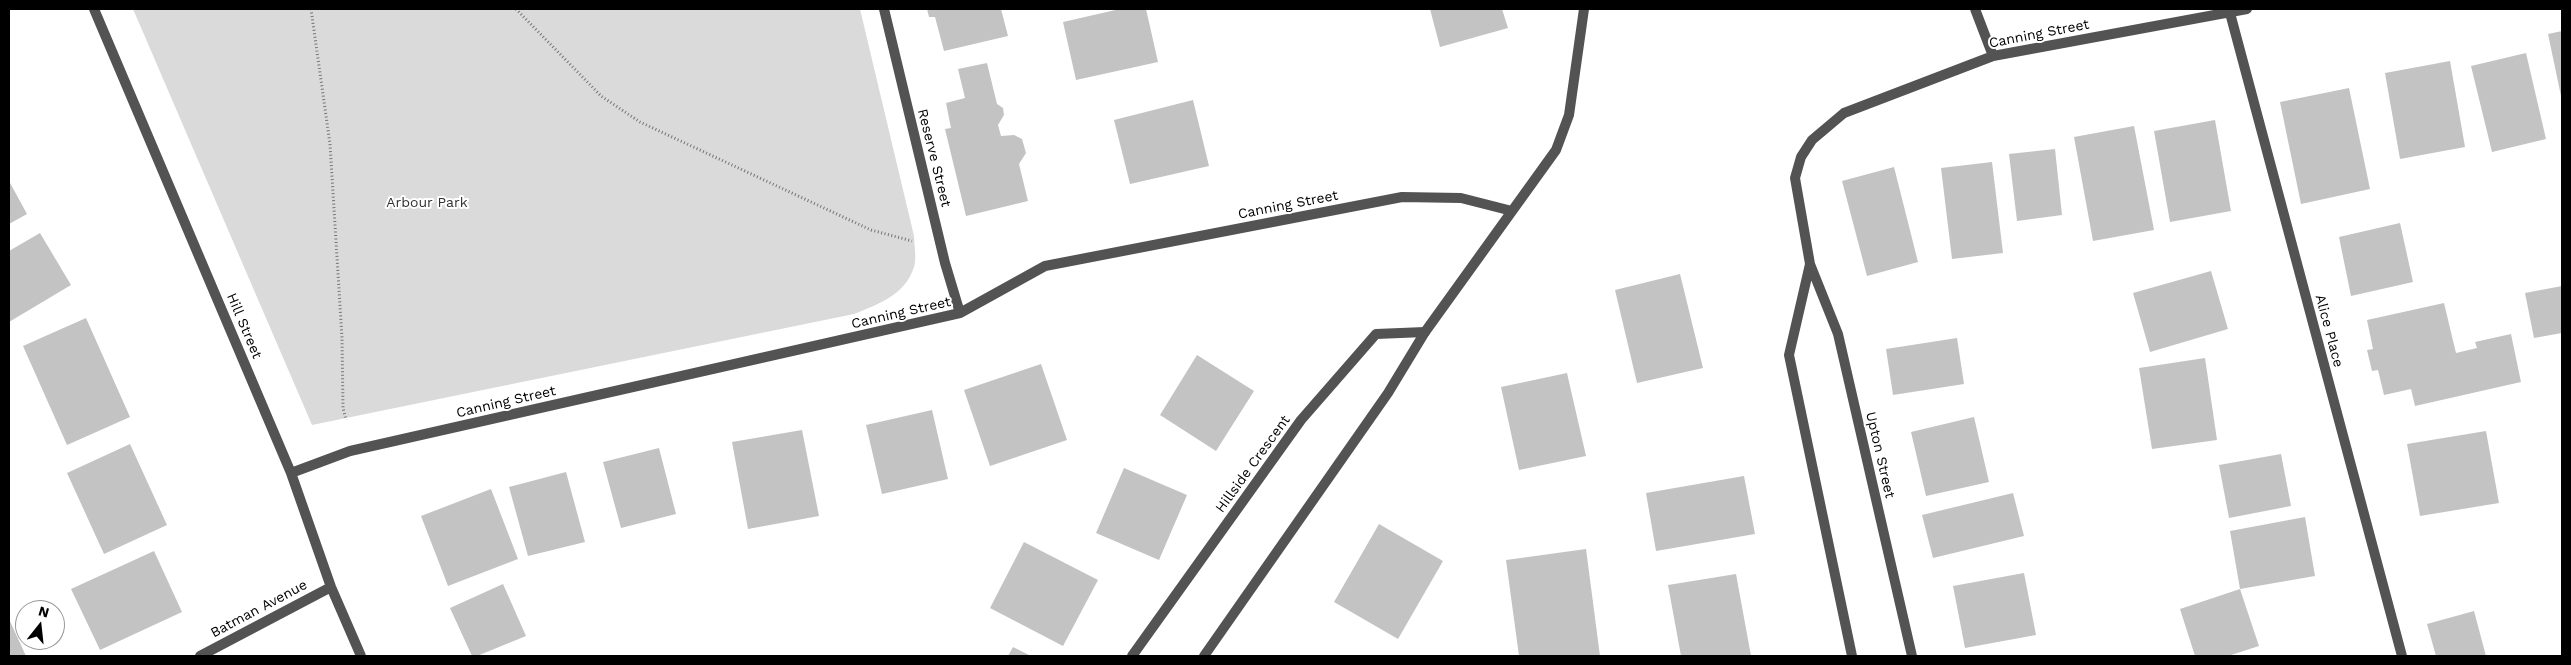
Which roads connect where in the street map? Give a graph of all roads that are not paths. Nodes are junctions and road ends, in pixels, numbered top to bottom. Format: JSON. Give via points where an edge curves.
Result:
{"nodes":[{"id":1,"x":94,"y":9,"type":"edge"},
{"id":2,"x":884,"y":9,"type":"edge"},
{"id":3,"x":1584,"y":9,"type":"edge"},
{"id":4,"x":1976,"y":9,"type":"edge"},
{"id":5,"x":2247,"y":9,"type":"edge"},
{"id":6,"x":2230,"y":13,"type":"junction"},
{"id":7,"x":1993,"y":56,"type":"junction"},
{"id":8,"x":1844,"y":113,"type":"joint"},
{"id":9,"x":1512,"y":212,"type":"junction"},
{"id":10,"x":1810,"y":264,"type":"junction"},
{"id":11,"x":960,"y":313,"type":"junction"},
{"id":12,"x":1426,"y":332,"type":"junction"},
{"id":13,"x":291,"y":472,"type":"junction"},
{"id":14,"x":331,"y":587,"type":"junction"},
{"id":15,"x":200,"y":656,"type":"edge"},
{"id":16,"x":361,"y":656,"type":"edge"},
{"id":17,"x":1132,"y":656,"type":"edge"},
{"id":18,"x":1204,"y":656,"type":"edge"},
{"id":19,"x":1852,"y":656,"type":"edge"},
{"id":20,"x":1912,"y":656,"type":"edge"},
{"id":21,"x":2402,"y":656,"type":"edge"}],
"edges":[{"from":1,"to":13,"type":"street","name":"Hill Street"},
{"from":2,"to":11,"type":"street","name":"Reserve Street","via":[[944,263]]},
{"from":3,"to":9,"type":"street","via":[[1569,115],[1556,150]]},
{"from":4,"to":7,"type":"street"},
{"from":5,"to":6,"type":"street","name":"Canning Street"},
{"from":6,"to":7,"type":"street","name":"Canning Street"},
{"from":6,"to":21,"type":"street","name":"Alice Place"},
{"from":7,"to":8,"type":"street","name":"Canning Street"},
{"from":8,"to":10,"type":"street","name":"Upton Street","via":[[1812,140],[1801,157],[1795,178]]},
{"from":9,"to":11,"type":"street","name":"Canning Street","via":[[1461,198],[1402,197],[1046,266]]},
{"from":9,"to":12,"type":"street"},
{"from":10,"to":19,"type":"street","name":"Upton Street","via":[[1789,355]]},
{"from":10,"to":20,"type":"street","name":"Upton Street","via":[[1838,334]]},
{"from":11,"to":13,"type":"street","name":"Canning Street","via":[[350,452]]},
{"from":12,"to":17,"type":"street","name":"Hillside Crescent","via":[[1376,334],[1301,420]]},
{"from":12,"to":18,"type":"street","via":[[1388,393]]},
{"from":13,"to":14,"type":"street","name":"Hill Street"},
{"from":14,"to":15,"type":"street","name":"Batman Avenue"},
{"from":14,"to":16,"type":"street","name":"Hill Street"}]}
